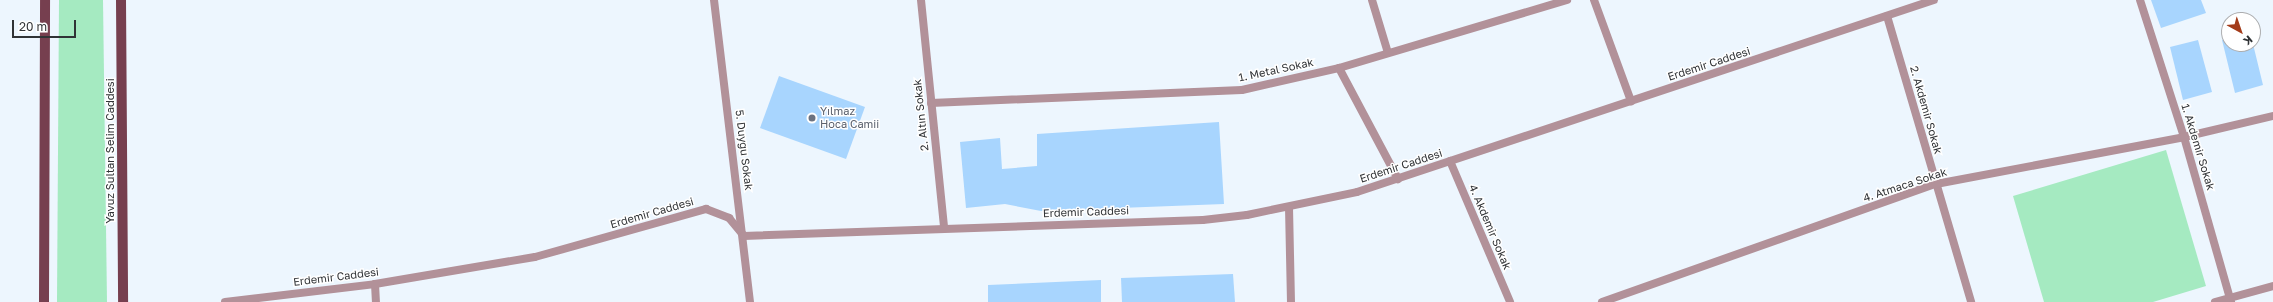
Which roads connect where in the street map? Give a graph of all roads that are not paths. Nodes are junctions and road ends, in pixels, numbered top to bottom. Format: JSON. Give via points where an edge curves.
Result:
{"nodes":[{"id":1,"x":45,"y":0,"type":"edge"},
{"id":2,"x":121,"y":0,"type":"edge"},
{"id":3,"x":714,"y":0,"type":"edge"},
{"id":4,"x":920,"y":0,"type":"edge"},
{"id":5,"x":1372,"y":0,"type":"edge"},
{"id":6,"x":1567,"y":0,"type":"edge"},
{"id":7,"x":1594,"y":0,"type":"edge"},
{"id":8,"x":1934,"y":0,"type":"edge"},
{"id":9,"x":2140,"y":0,"type":"edge"},
{"id":10,"x":1888,"y":16,"type":"junction"},
{"id":11,"x":1388,"y":53,"type":"junction"},
{"id":12,"x":1339,"y":68,"type":"junction"},
{"id":13,"x":1631,"y":101,"type":"junction"},
{"id":14,"x":931,"y":103,"type":"junction"},
{"id":15,"x":2273,"y":116,"type":"edge"},
{"id":16,"x":2184,"y":137,"type":"junction"},
{"id":17,"x":1450,"y":161,"type":"junction"},
{"id":18,"x":1398,"y":179,"type":"junction"},
{"id":19,"x":1936,"y":184,"type":"junction"},
{"id":20,"x":1289,"y":207,"type":"junction"},
{"id":21,"x":944,"y":228,"type":"junction"},
{"id":22,"x":744,"y":236,"type":"junction"},
{"id":23,"x":375,"y":284,"type":"junction"},
{"id":24,"x":2273,"y":286,"type":"edge"},
{"id":25,"x":2230,"y":300,"type":"edge"},
{"id":26,"x":44,"y":302,"type":"edge"},
{"id":27,"x":124,"y":302,"type":"edge"},
{"id":28,"x":224,"y":302,"type":"edge"},
{"id":29,"x":376,"y":302,"type":"edge"},
{"id":30,"x":750,"y":302,"type":"edge"},
{"id":31,"x":1292,"y":302,"type":"edge"},
{"id":32,"x":1510,"y":302,"type":"edge"},
{"id":33,"x":1602,"y":302,"type":"edge"},
{"id":34,"x":1971,"y":302,"type":"edge"},
{"id":35,"x":2215,"y":302,"type":"edge"}],
"edges":[{"from":1,"to":26,"type":"main road"},
{"from":2,"to":27,"type":"main road","name":"Yavuz Sultan Selim Caddesi"},
{"from":3,"to":22,"type":"street","name":"5. Duygu Sokak"},
{"from":4,"to":14,"type":"street","name":"2. Altın Sokak"},
{"from":5,"to":11,"type":"street"},
{"from":6,"to":11,"type":"street","name":"1. Metal Sokak"},
{"from":7,"to":13,"type":"street"},
{"from":8,"to":10,"type":"street","name":"Erdemir Caddesi"},
{"from":9,"to":16,"type":"street","name":"1. Akdemir Sokak"},
{"from":10,"to":13,"type":"street","name":"Erdemir Caddesi"},
{"from":10,"to":19,"type":"street","name":"2. Akdemir Sokak"},
{"from":11,"to":12,"type":"street","name":"1. Metal Sokak"},
{"from":12,"to":14,"type":"street","name":"1. Metal Sokak","via":[[1242,90]]},
{"from":12,"to":18,"type":"street"},
{"from":13,"to":17,"type":"street","name":"Erdemir Caddesi"},
{"from":14,"to":21,"type":"street","name":"2. Altın Sokak"},
{"from":15,"to":16,"type":"street","name":"4. Atmaca Sokak"},
{"from":16,"to":19,"type":"street","name":"4. Atmaca Sokak"},
{"from":16,"to":25,"type":"street","name":"1. Akdemir Sokak"},
{"from":17,"to":18,"type":"street","name":"Erdemir Caddesi"},
{"from":17,"to":32,"type":"street","name":"4. Akdemir Sokak"},
{"from":18,"to":20,"type":"street","name":"Erdemir Caddesi","via":[[1357,192]]},
{"from":19,"to":33,"type":"street","name":"4. Atmaca Sokak"},
{"from":19,"to":34,"type":"street","name":"2. Akdemir Sokak"},
{"from":20,"to":21,"type":"street","name":"Erdemir Caddesi","via":[[1203,220]]},
{"from":20,"to":31,"type":"street"},
{"from":21,"to":22,"type":"street","name":"Erdemir Caddesi"},
{"from":22,"to":23,"type":"street","name":"Erdemir Caddesi","via":[[729,218],[706,209],[535,257]]},
{"from":22,"to":30,"type":"street","name":"5. Duygu Sokak"},
{"from":23,"to":28,"type":"street","name":"Erdemir Caddesi"},
{"from":23,"to":29,"type":"street"},
{"from":24,"to":25,"type":"street"},
{"from":25,"to":35,"type":"street"}]}
